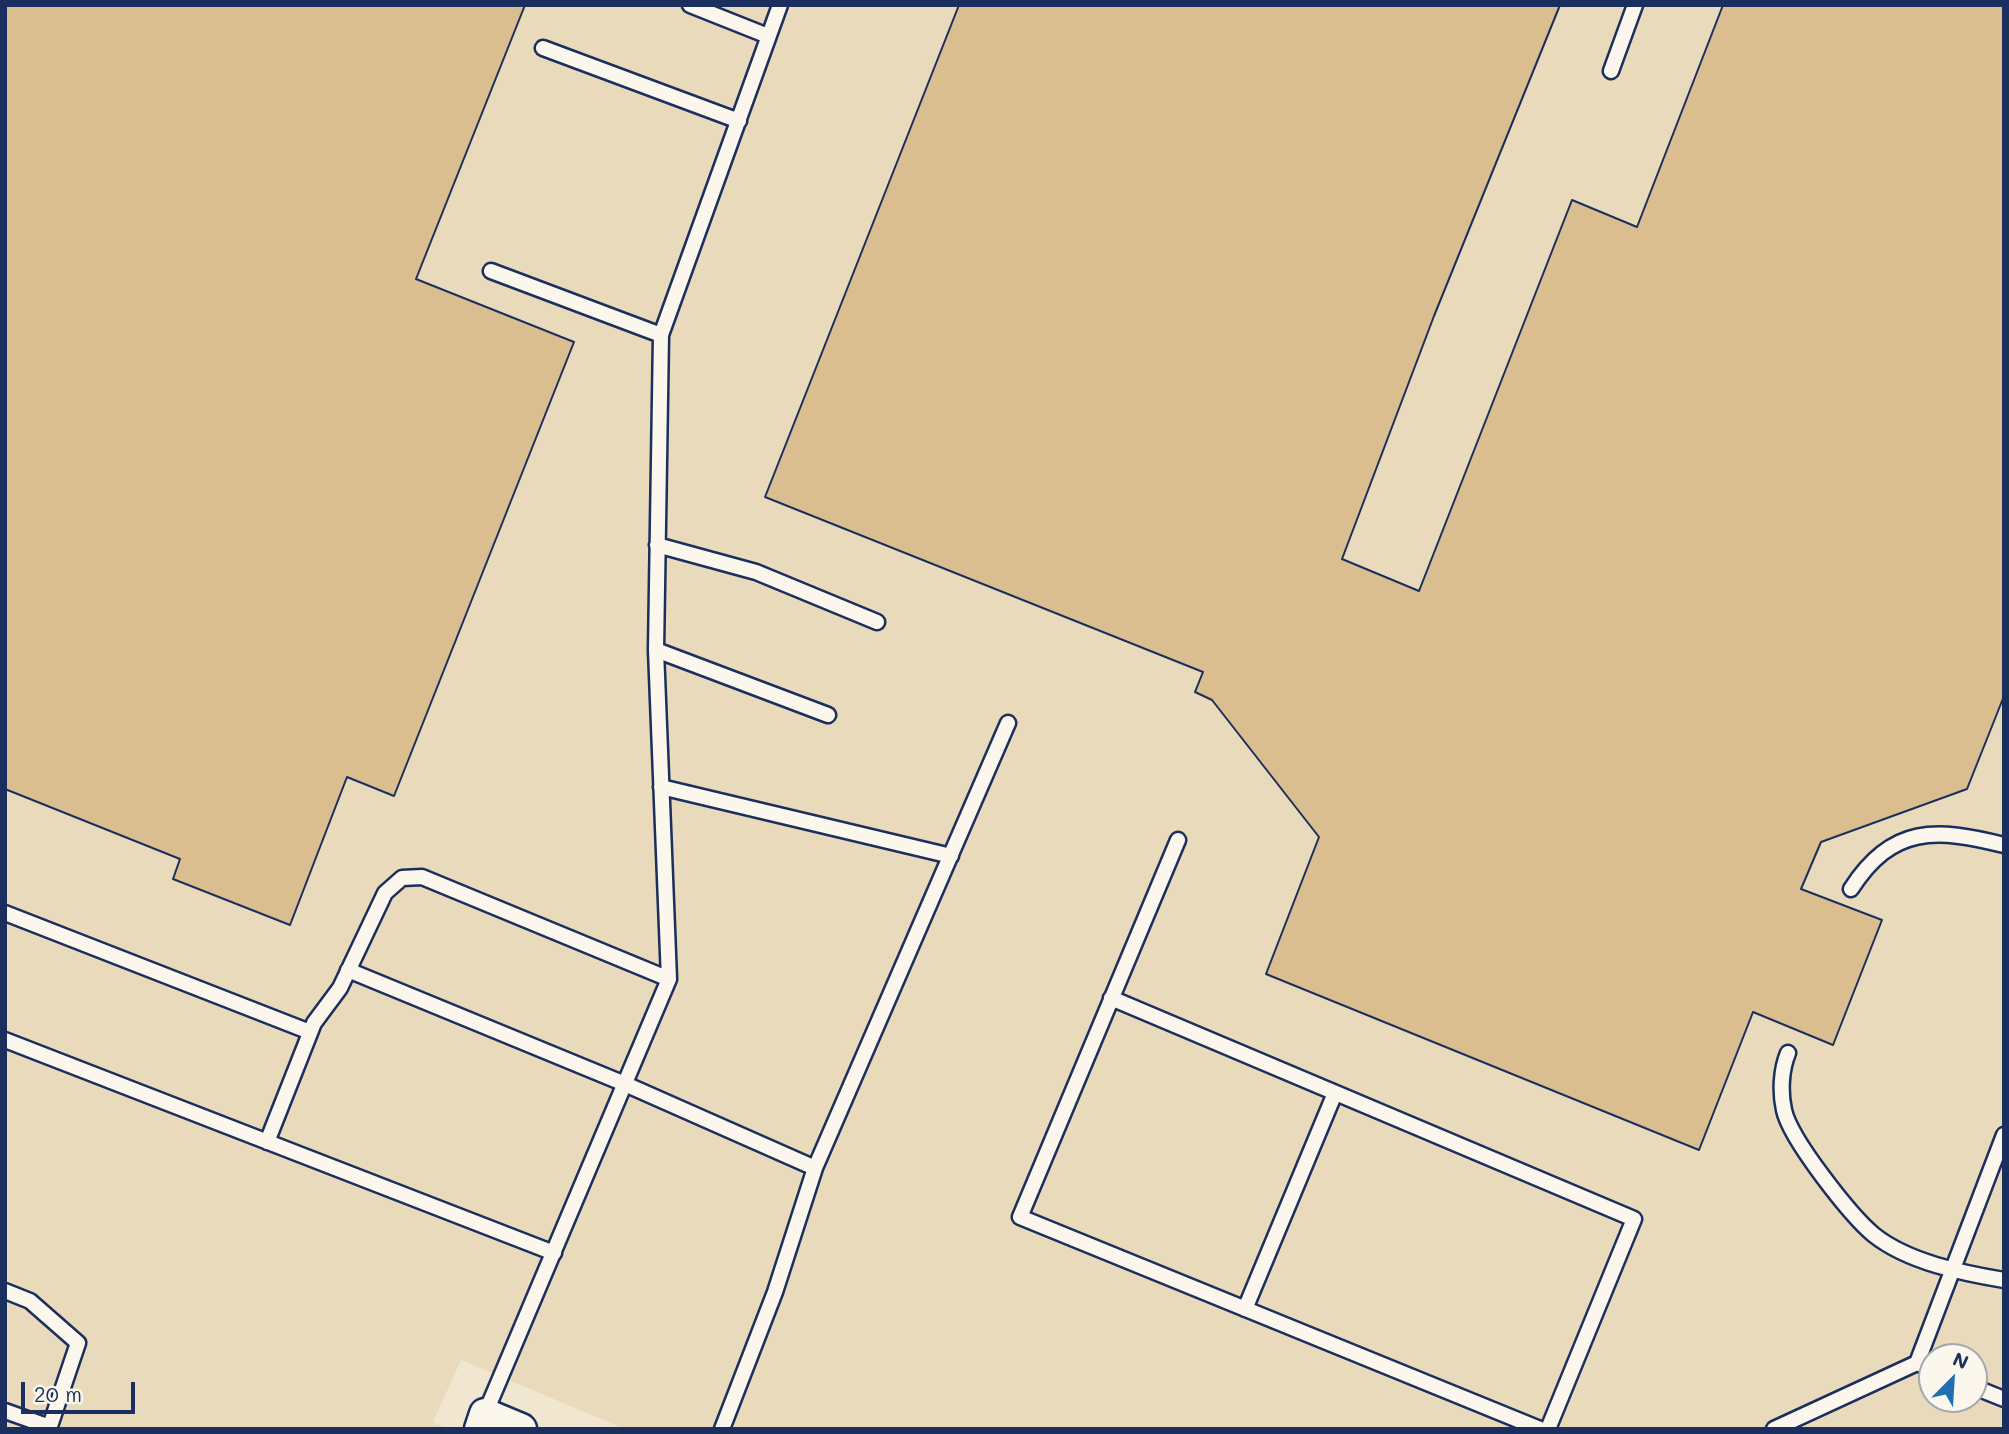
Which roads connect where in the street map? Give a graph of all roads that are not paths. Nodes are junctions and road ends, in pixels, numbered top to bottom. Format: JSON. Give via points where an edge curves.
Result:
{"nodes":[{"id":1,"x":690,"y":5,"type":"edge"},
{"id":2,"x":780,"y":5,"type":"edge"},
{"id":3,"x":1635,"y":5,"type":"edge"},
{"id":4,"x":768,"y":36,"type":"junction"},
{"id":5,"x":543,"y":48,"type":"dead end"},
{"id":6,"x":1611,"y":71,"type":"dead end"},
{"id":7,"x":738,"y":121,"type":"junction"},
{"id":8,"x":491,"y":271,"type":"dead end"},
{"id":9,"x":662,"y":335,"type":"junction"},
{"id":10,"x":657,"y":545,"type":"junction"},
{"id":11,"x":877,"y":622,"type":"dead end"},
{"id":12,"x":656,"y":650,"type":"junction"},
{"id":13,"x":828,"y":715,"type":"dead end"},
{"id":14,"x":1008,"y":723,"type":"dead end"},
{"id":15,"x":662,"y":787,"type":"junction"},
{"id":16,"x":1178,"y":840,"type":"dead end"},
{"id":17,"x":2004,"y":845,"type":"edge"},
{"id":18,"x":951,"y":856,"type":"junction"},
{"id":19,"x":1851,"y":889,"type":"dead end"},
{"id":20,"x":5,"y":913,"type":"edge"},
{"id":21,"x":348,"y":970,"type":"junction"},
{"id":22,"x":669,"y":979,"type":"junction"},
{"id":23,"x":1111,"y":998,"type":"junction"},
{"id":24,"x":310,"y":1032,"type":"junction"},
{"id":25,"x":5,"y":1040,"type":"edge"},
{"id":26,"x":1788,"y":1053,"type":"dead end"},
{"id":27,"x":625,"y":1084,"type":"junction"},
{"id":28,"x":1335,"y":1093,"type":"junction"},
{"id":29,"x":2004,"y":1135,"type":"edge"},
{"id":30,"x":267,"y":1142,"type":"junction"},
{"id":31,"x":815,"y":1167,"type":"junction"},
{"id":32,"x":554,"y":1253,"type":"junction"},
{"id":33,"x":1952,"y":1271,"type":"junction"},
{"id":34,"x":2004,"y":1280,"type":"edge"},
{"id":35,"x":5,"y":1291,"type":"edge"},
{"id":36,"x":1245,"y":1309,"type":"junction"},
{"id":37,"x":1917,"y":1363,"type":"joint"},
{"id":38,"x":5,"y":1411,"type":"edge"},
{"id":39,"x":483,"y":1421,"type":"edge"},
{"id":40,"x":50,"y":1428,"type":"edge"},
{"id":41,"x":521,"y":1429,"type":"edge"},
{"id":42,"x":722,"y":1429,"type":"edge"},
{"id":43,"x":1540,"y":1429,"type":"edge"},
{"id":44,"x":1548,"y":1429,"type":"edge"},
{"id":45,"x":1774,"y":1429,"type":"edge"}],
"edges":[{"from":1,"to":4,"type":"lane"},
{"from":2,"to":4,"type":"lane"},
{"from":3,"to":6,"type":"lane"},
{"from":4,"to":7,"type":"lane"},
{"from":5,"to":7,"type":"lane"},
{"from":7,"to":9,"type":"lane"},
{"from":8,"to":9,"type":"lane"},
{"from":9,"to":10,"type":"lane"},
{"from":10,"to":11,"type":"lane","via":[[755,572]]},
{"from":10,"to":12,"type":"lane"},
{"from":12,"to":13,"type":"lane"},
{"from":12,"to":15,"type":"lane"},
{"from":14,"to":18,"type":"lane"},
{"from":15,"to":18,"type":"lane"},
{"from":15,"to":22,"type":"lane"},
{"from":16,"to":23,"type":"lane"},
{"from":17,"to":19,"type":"lane","via":[[1942,834],[1905,838],[1883,849]]},
{"from":18,"to":31,"type":"lane"},
{"from":20,"to":24,"type":"lane"},
{"from":21,"to":22,"type":"lane","via":[[385,893],[402,878],[422,877]]},
{"from":21,"to":24,"type":"lane"},
{"from":21,"to":27,"type":"lane"},
{"from":22,"to":27,"type":"lane"},
{"from":23,"to":28,"type":"lane"},
{"from":23,"to":36,"type":"lane","via":[[1020,1217]]},
{"from":24,"to":30,"type":"lane"},
{"from":25,"to":30,"type":"lane"},
{"from":26,"to":33,"type":"lane","via":[[1782,1086],[1784,1112],[1801,1146],[1874,1235]]},
{"from":27,"to":31,"type":"lane"},
{"from":27,"to":32,"type":"lane"},
{"from":28,"to":36,"type":"lane"},
{"from":28,"to":44,"type":"lane","via":[[1634,1219]]},
{"from":29,"to":33,"type":"lane"},
{"from":30,"to":32,"type":"lane"},
{"from":31,"to":42,"type":"lane","via":[[775,1292]]},
{"from":32,"to":39,"type":"lane"},
{"from":33,"to":34,"type":"lane"},
{"from":33,"to":37,"type":"lane"},
{"from":35,"to":40,"type":"lane","via":[[30,1301],[78,1343]]},
{"from":36,"to":43,"type":"lane"},
{"from":37,"to":45,"type":"lane"},
{"from":38,"to":40,"type":"lane"},
{"from":39,"to":41,"type":"street"}]}
